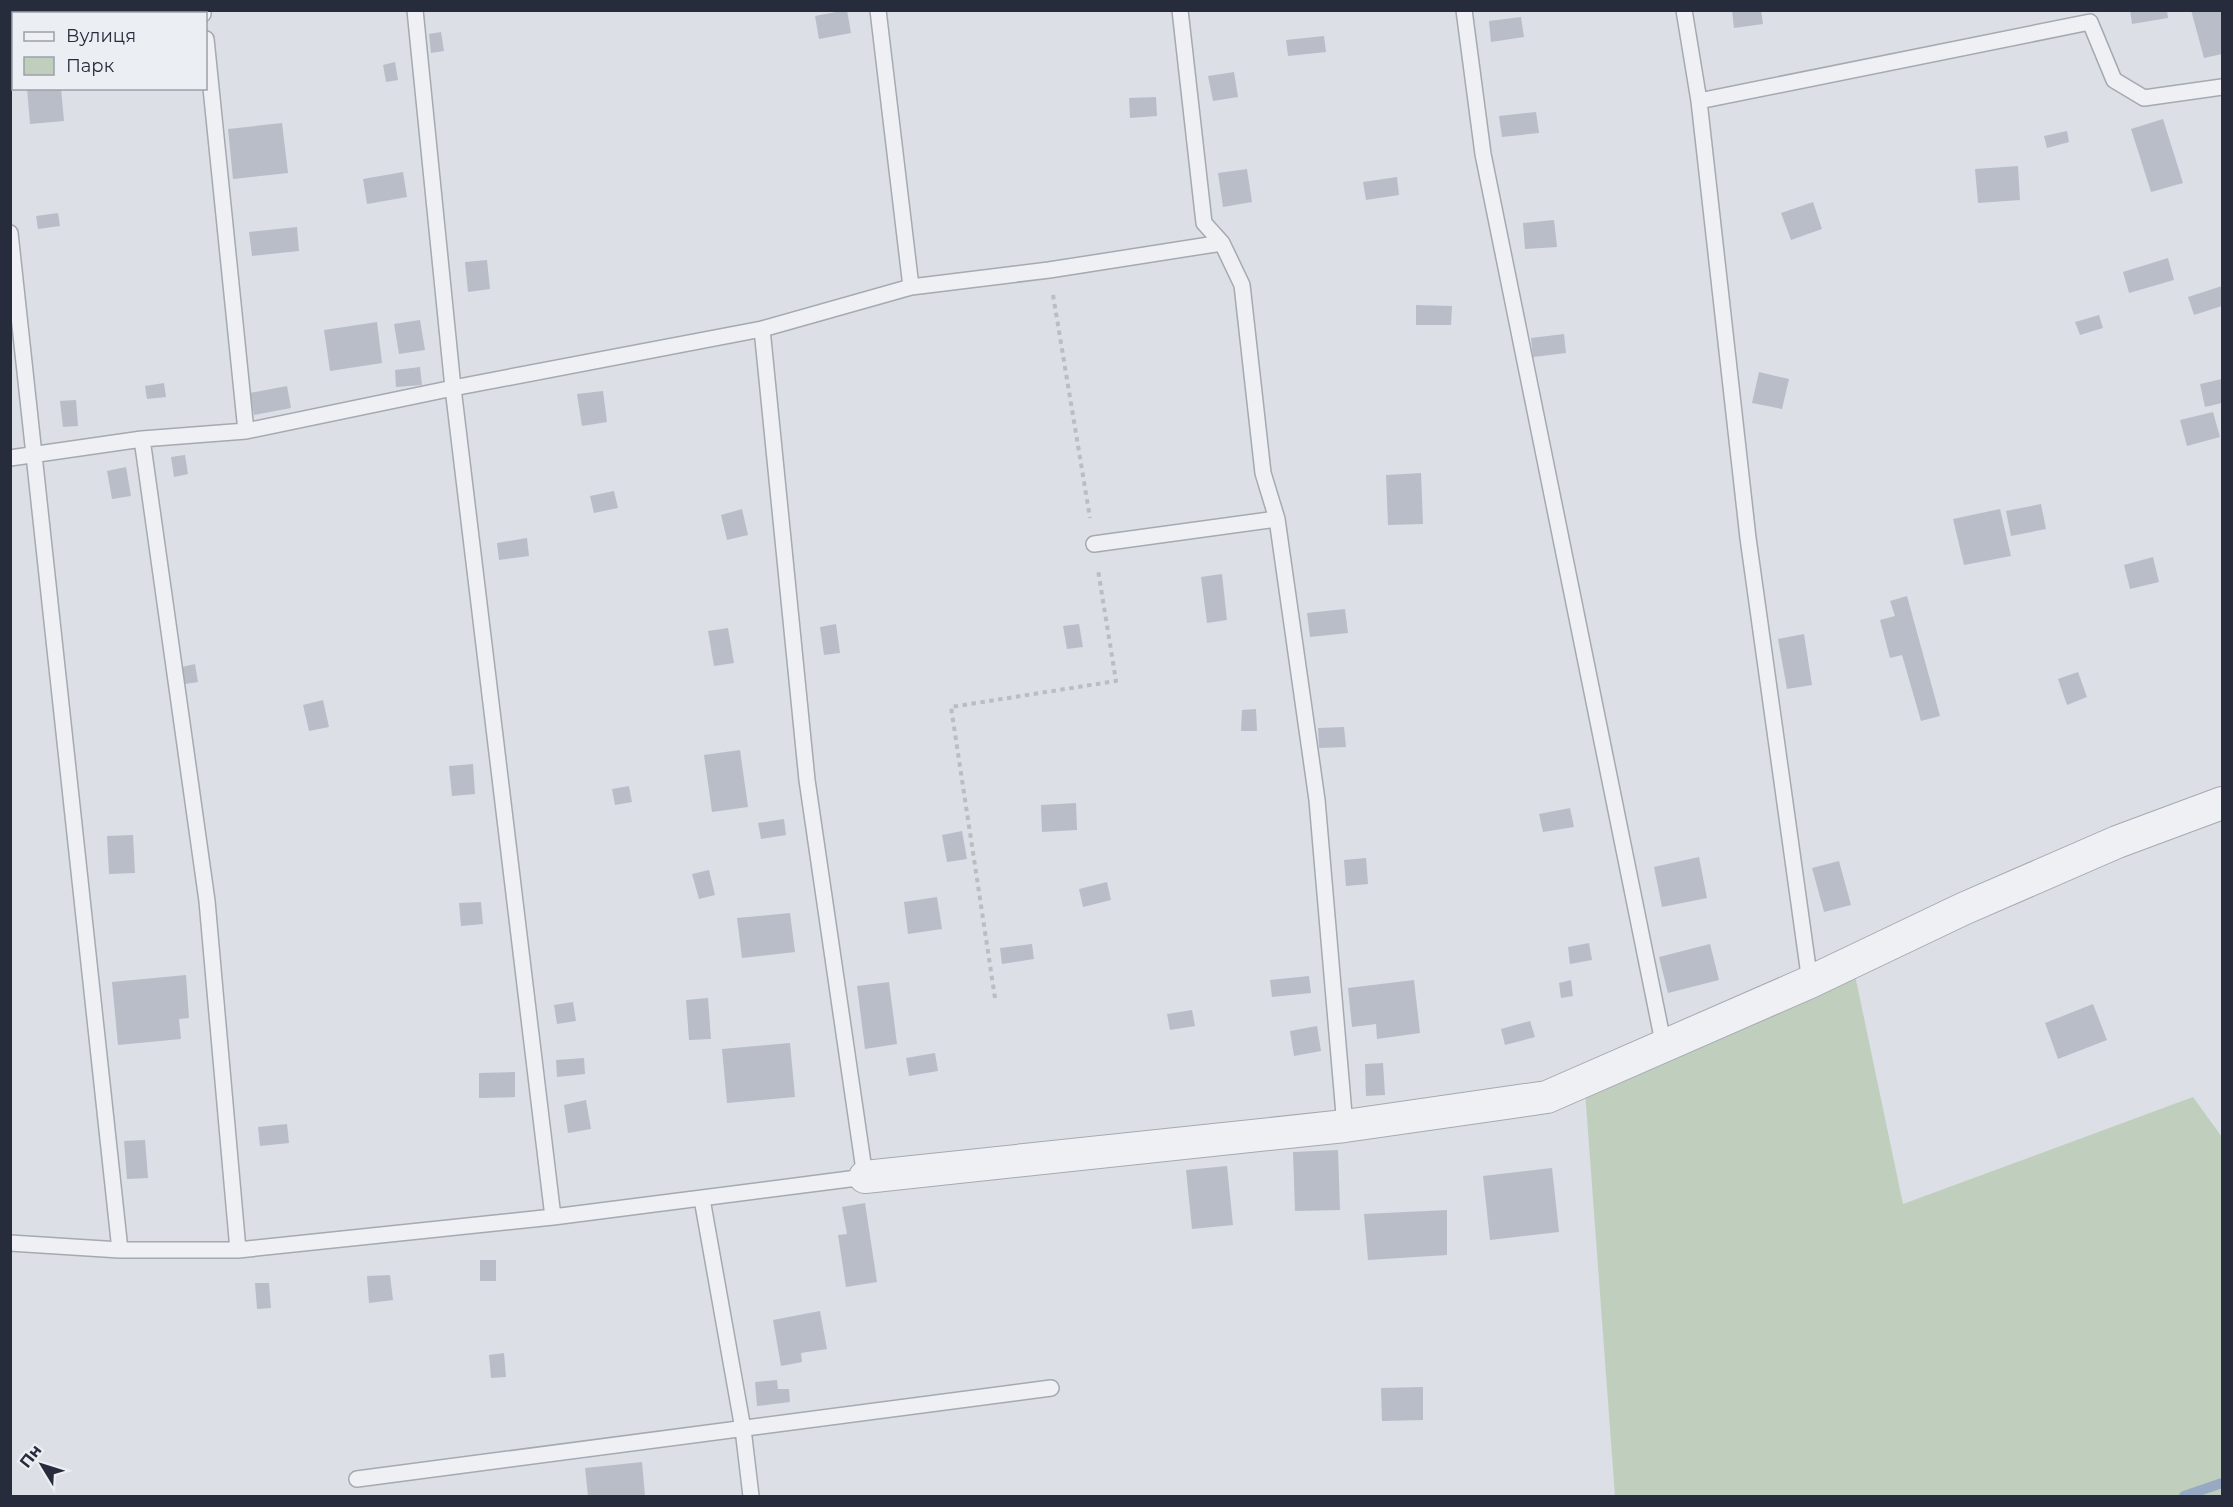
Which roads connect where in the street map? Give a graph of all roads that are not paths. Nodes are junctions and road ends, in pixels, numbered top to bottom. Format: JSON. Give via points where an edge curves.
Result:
{"nodes":[{"id":1,"x":415,"y":10,"type":"edge"},
{"id":2,"x":878,"y":10,"type":"edge"},
{"id":3,"x":1180,"y":10,"type":"edge"},
{"id":4,"x":1464,"y":10,"type":"edge"},
{"id":5,"x":1684,"y":10,"type":"edge"},
{"id":6,"x":2092,"y":16,"type":"edge"},
{"id":7,"x":207,"y":49,"type":"edge"},
{"id":8,"x":2223,"y":87,"type":"edge"},
{"id":9,"x":1699,"y":101,"type":"junction"},
{"id":10,"x":10,"y":233,"type":"edge"},
{"id":11,"x":1222,"y":243,"type":"junction"},
{"id":12,"x":911,"y":287,"type":"junction"},
{"id":13,"x":762,"y":329,"type":"junction"},
{"id":14,"x":453,"y":388,"type":"junction"},
{"id":15,"x":246,"y":431,"type":"junction"},
{"id":16,"x":142,"y":439,"type":"junction"},
{"id":17,"x":34,"y":456,"type":"junction"},
{"id":18,"x":10,"y":458,"type":"edge"},
{"id":19,"x":1277,"y":519,"type":"junction"},
{"id":20,"x":1094,"y":544,"type":"road end"},
{"id":21,"x":2223,"y":803,"type":"edge"},
{"id":22,"x":1810,"y":982,"type":"junction"},
{"id":23,"x":1664,"y":1047,"type":"junction"},
{"id":24,"x":1345,"y":1126,"type":"junction"},
{"id":25,"x":865,"y":1177,"type":"junction"},
{"id":26,"x":702,"y":1199,"type":"junction"},
{"id":27,"x":553,"y":1217,"type":"junction"},
{"id":28,"x":10,"y":1243,"type":"edge"},
{"id":29,"x":120,"y":1250,"type":"junction"},
{"id":30,"x":238,"y":1250,"type":"junction"},
{"id":31,"x":1051,"y":1388,"type":"dead end"},
{"id":32,"x":743,"y":1429,"type":"junction"},
{"id":33,"x":357,"y":1479,"type":"dead end"},
{"id":34,"x":751,"y":1497,"type":"edge"}],
"edges":[{"from":1,"to":14,"type":"lane"},
{"from":2,"to":12,"type":"lane"},
{"from":3,"to":11,"type":"lane","via":[[1204,223]]},
{"from":4,"to":23,"type":"lane","via":[[1483,154]]},
{"from":5,"to":9,"type":"lane"},
{"from":6,"to":8,"type":"lane","via":[[2114,80],[2144,98]]},
{"from":6,"to":9,"type":"lane"},
{"from":7,"to":15,"type":"lane"},
{"from":9,"to":22,"type":"lane","via":[[1748,538]]},
{"from":10,"to":17,"type":"lane"},
{"from":11,"to":12,"type":"lane"},
{"from":11,"to":19,"type":"lane","via":[[1242,285],[1263,473]]},
{"from":12,"to":13,"type":"lane"},
{"from":13,"to":14,"type":"lane"},
{"from":13,"to":25,"type":"lane","via":[[807,780]]},
{"from":14,"to":15,"type":"lane"},
{"from":14,"to":27,"type":"lane"},
{"from":15,"to":16,"type":"lane"},
{"from":16,"to":17,"type":"lane"},
{"from":16,"to":30,"type":"lane","via":[[207,901]]},
{"from":17,"to":18,"type":"lane"},
{"from":17,"to":29,"type":"lane"},
{"from":19,"to":20,"type":"lane"},
{"from":19,"to":24,"type":"lane","via":[[1317,800]]},
{"from":21,"to":22,"type":"street","via":[[2116,842],[1962,909]]},
{"from":22,"to":23,"type":"street"},
{"from":23,"to":24,"type":"street","via":[[1547,1096]]},
{"from":24,"to":25,"type":"street"},
{"from":25,"to":26,"type":"lane"},
{"from":26,"to":27,"type":"lane"},
{"from":26,"to":32,"type":"lane"},
{"from":27,"to":30,"type":"lane"},
{"from":28,"to":29,"type":"lane"},
{"from":29,"to":30,"type":"lane"},
{"from":31,"to":32,"type":"lane"},
{"from":32,"to":33,"type":"lane"},
{"from":32,"to":34,"type":"lane"}]}
